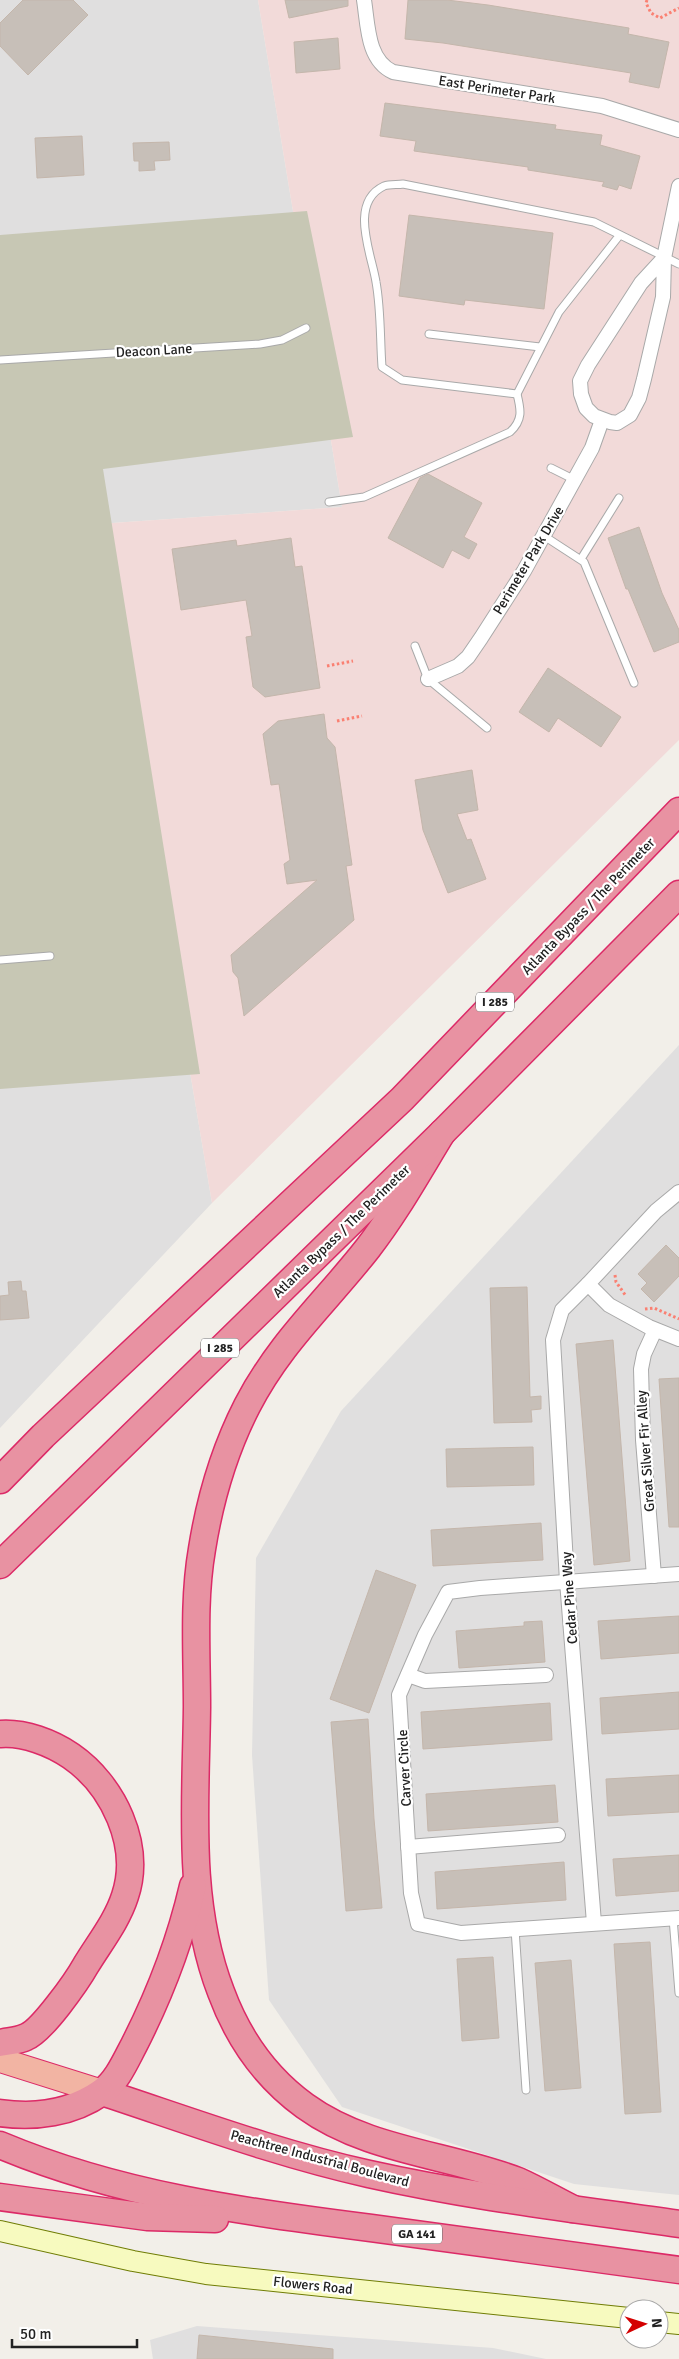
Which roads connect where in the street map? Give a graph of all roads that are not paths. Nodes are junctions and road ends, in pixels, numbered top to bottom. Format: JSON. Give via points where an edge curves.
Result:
{"nodes":[{"id":1,"x":364,"y":0,"type":"edge"},
{"id":2,"x":679,"y":130,"type":"edge"},
{"id":3,"x":679,"y":186,"type":"edge"},
{"id":4,"x":619,"y":236,"type":"junction"},
{"id":5,"x":664,"y":258,"type":"junction"},
{"id":6,"x":679,"y":264,"type":"edge"},
{"id":7,"x":306,"y":328,"type":"dead end"},
{"id":8,"x":429,"y":334,"type":"dead end"},
{"id":9,"x":540,"y":348,"type":"junction"},
{"id":10,"x":0,"y":360,"type":"edge"},
{"id":11,"x":517,"y":394,"type":"junction"},
{"id":12,"x":602,"y":420,"type":"junction"},
{"id":13,"x":551,"y":468,"type":"dead end"},
{"id":14,"x":575,"y":480,"type":"junction"},
{"id":15,"x":619,"y":498,"type":"dead end"},
{"id":16,"x":329,"y":502,"type":"dead end"},
{"id":17,"x":544,"y":536,"type":"junction"},
{"id":18,"x":581,"y":559,"type":"junction"},
{"id":19,"x":415,"y":646,"type":"dead end"},
{"id":20,"x":428,"y":679,"type":"junction"},
{"id":21,"x":634,"y":683,"type":"dead end"},
{"id":22,"x":487,"y":728,"type":"dead end"},
{"id":23,"x":679,"y":811,"type":"edge"},
{"id":24,"x":679,"y":894,"type":"edge"},
{"id":25,"x":50,"y":956,"type":"dead end"},
{"id":26,"x":0,"y":960,"type":"edge"},
{"id":27,"x":442,"y":1133,"type":"junction"},
{"id":28,"x":679,"y":1192,"type":"edge"},
{"id":29,"x":588,"y":1284,"type":"junction"},
{"id":30,"x":655,"y":1330,"type":"junction"},
{"id":31,"x":679,"y":1339,"type":"edge"},
{"id":32,"x":43,"y":1436,"type":"junction"},
{"id":33,"x":0,"y":1454,"type":"edge"},
{"id":34,"x":0,"y":1480,"type":"edge"},
{"id":35,"x":0,"y":1565,"type":"edge"},
{"id":36,"x":679,"y":1574,"type":"edge"},
{"id":37,"x":654,"y":1576,"type":"junction"},
{"id":38,"x":568,"y":1581,"type":"junction"},
{"id":39,"x":408,"y":1675,"type":"junction"},
{"id":40,"x":546,"y":1675,"type":"dead end"},
{"id":41,"x":0,"y":1734,"type":"edge"},
{"id":42,"x":558,"y":1835,"type":"dead end"},
{"id":43,"x":408,"y":1847,"type":"junction"},
{"id":44,"x":196,"y":1875,"type":"junction"},
{"id":45,"x":676,"y":1918,"type":"edge"},
{"id":46,"x":594,"y":1923,"type":"junction"},
{"id":47,"x":516,"y":1929,"type":"junction"},
{"id":48,"x":679,"y":1993,"type":"edge"},
{"id":49,"x":0,"y":2043,"type":"edge"},
{"id":50,"x":0,"y":2060,"type":"edge"},
{"id":51,"x":526,"y":2090,"type":"dead end"},
{"id":52,"x":102,"y":2092,"type":"junction"},
{"id":53,"x":0,"y":2113,"type":"edge"},
{"id":54,"x":0,"y":2145,"type":"edge"},
{"id":55,"x":0,"y":2197,"type":"edge"},
{"id":56,"x":573,"y":2209,"type":"junction"},
{"id":57,"x":314,"y":2221,"type":"junction"},
{"id":58,"x":679,"y":2224,"type":"edge"},
{"id":59,"x":0,"y":2231,"type":"edge"},
{"id":60,"x":679,"y":2270,"type":"edge"},
{"id":61,"x":619,"y":2317,"type":"edge"}],
"edges":[{"from":1,"to":2,"type":"street","name":"East Perimeter Park","via":[[373,52],[383,68],[602,106]]},
{"from":3,"to":5,"type":"street"},
{"from":4,"to":5,"type":"lane"},
{"from":4,"to":9,"type":"lane","via":[[559,312]]},
{"from":4,"to":11,"type":"lane","via":[[594,222],[404,184],[386,186],[376,192],[368,204],[364,234],[376,282],[382,367],[402,380]]},
{"from":5,"to":6,"type":"lane"},
{"from":5,"to":12,"type":"street","via":[[663,297],[639,398],[624,420],[616,423]]},
{"from":5,"to":12,"type":"street","via":[[641,283],[584,373],[580,387],[582,401]]},
{"from":7,"to":10,"type":"lane","name":"Deacon Lane","via":[[282,340],[260,344]]},
{"from":8,"to":9,"type":"lane"},
{"from":9,"to":11,"type":"lane"},
{"from":11,"to":16,"type":"lane","via":[[521,412],[518,425],[510,432],[364,497]]},
{"from":12,"to":14,"type":"street","name":"Perimeter Park Drive"},
{"from":13,"to":14,"type":"lane"},
{"from":14,"to":17,"type":"street","name":"Perimeter Park Drive"},
{"from":15,"to":18,"type":"lane"},
{"from":17,"to":18,"type":"lane"},
{"from":17,"to":20,"type":"street","name":"Perimeter Park Drive","via":[[468,657],[458,666]]},
{"from":18,"to":21,"type":"lane"},
{"from":19,"to":20,"type":"lane"},
{"from":20,"to":22,"type":"lane"},
{"from":23,"to":32,"type":"highway","name":"Atlanta Bypass / The Perimeter","number":"I 285","via":[[402,1100]]},
{"from":24,"to":27,"type":"highway","name":"Atlanta Bypass / The Perimeter","number":"I 285"},
{"from":25,"to":26,"type":"lane"},
{"from":27,"to":35,"type":"highway","name":"Atlanta Bypass / The Perimeter","number":"I 285"},
{"from":27,"to":44,"type":"highway","via":[[367,1248],[304,1320],[268,1369],[246,1408],[218,1479],[207,1519],[197,1582]]},
{"from":28,"to":29,"type":"street","name":"Cedar Pine Way"},
{"from":29,"to":30,"type":"street","via":[[610,1305]]},
{"from":29,"to":38,"type":"street","name":"Cedar Pine Way","via":[[562,1310],[553,1340]]},
{"from":30,"to":31,"type":"street"},
{"from":30,"to":37,"type":"street","name":"Great Silver Fir Alley","via":[[641,1369]]},
{"from":32,"to":33,"type":"highway"},
{"from":32,"to":34,"type":"highway","name":"Atlanta Bypass / The Perimeter","number":"I 285"},
{"from":36,"to":37,"type":"street","name":"Carver Circle"},
{"from":37,"to":38,"type":"street","name":"Carver Circle"},
{"from":38,"to":39,"type":"street","name":"Carver Circle","via":[[448,1592]]},
{"from":38,"to":46,"type":"street","name":"Cedar Pine Way"},
{"from":39,"to":40,"type":"street","via":[[425,1681]]},
{"from":39,"to":43,"type":"street","name":"Carver Circle","via":[[399,1695]]},
{"from":41,"to":49,"type":"highway","via":[[28,1738],[58,1748],[98,1780],[117,1809],[123,1827],[129,1873],[125,1895],[116,1916],[79,1978],[27,2037]]},
{"from":42,"to":43,"type":"street"},
{"from":43,"to":47,"type":"street","name":"Carver Circle","via":[[411,1893],[418,1924],[461,1933]]},
{"from":44,"to":52,"type":"highway","via":[[174,1956],[158,1996],[118,2075]]},
{"from":44,"to":56,"type":"highway","via":[[208,1951],[219,1989],[246,2044],[285,2089],[324,2118],[367,2138],[517,2181]]},
{"from":45,"to":46,"type":"street","name":"Carver Circle"},
{"from":45,"to":48,"type":"lane"},
{"from":46,"to":47,"type":"street","name":"Carver Circle"},
{"from":47,"to":51,"type":"lane"},
{"from":50,"to":52,"type":"highway","name":"Peachtree Industrial Boulevard"},
{"from":52,"to":53,"type":"highway","via":[[58,2112],[21,2116]]},
{"from":52,"to":56,"type":"highway","name":"Peachtree Industrial Boulevard","via":[[367,2174],[466,2194]]},
{"from":54,"to":57,"type":"highway","number":"GA 141","via":[[85,2176],[155,2195]]},
{"from":55,"to":57,"type":"highway","via":[[147,2217]]},
{"from":56,"to":58,"type":"highway","name":"Peachtree Industrial Boulevard"},
{"from":57,"to":60,"type":"highway","number":"GA 141"},
{"from":59,"to":61,"type":"main road","name":"Flowers Road","via":[[206,2274]]}]}
